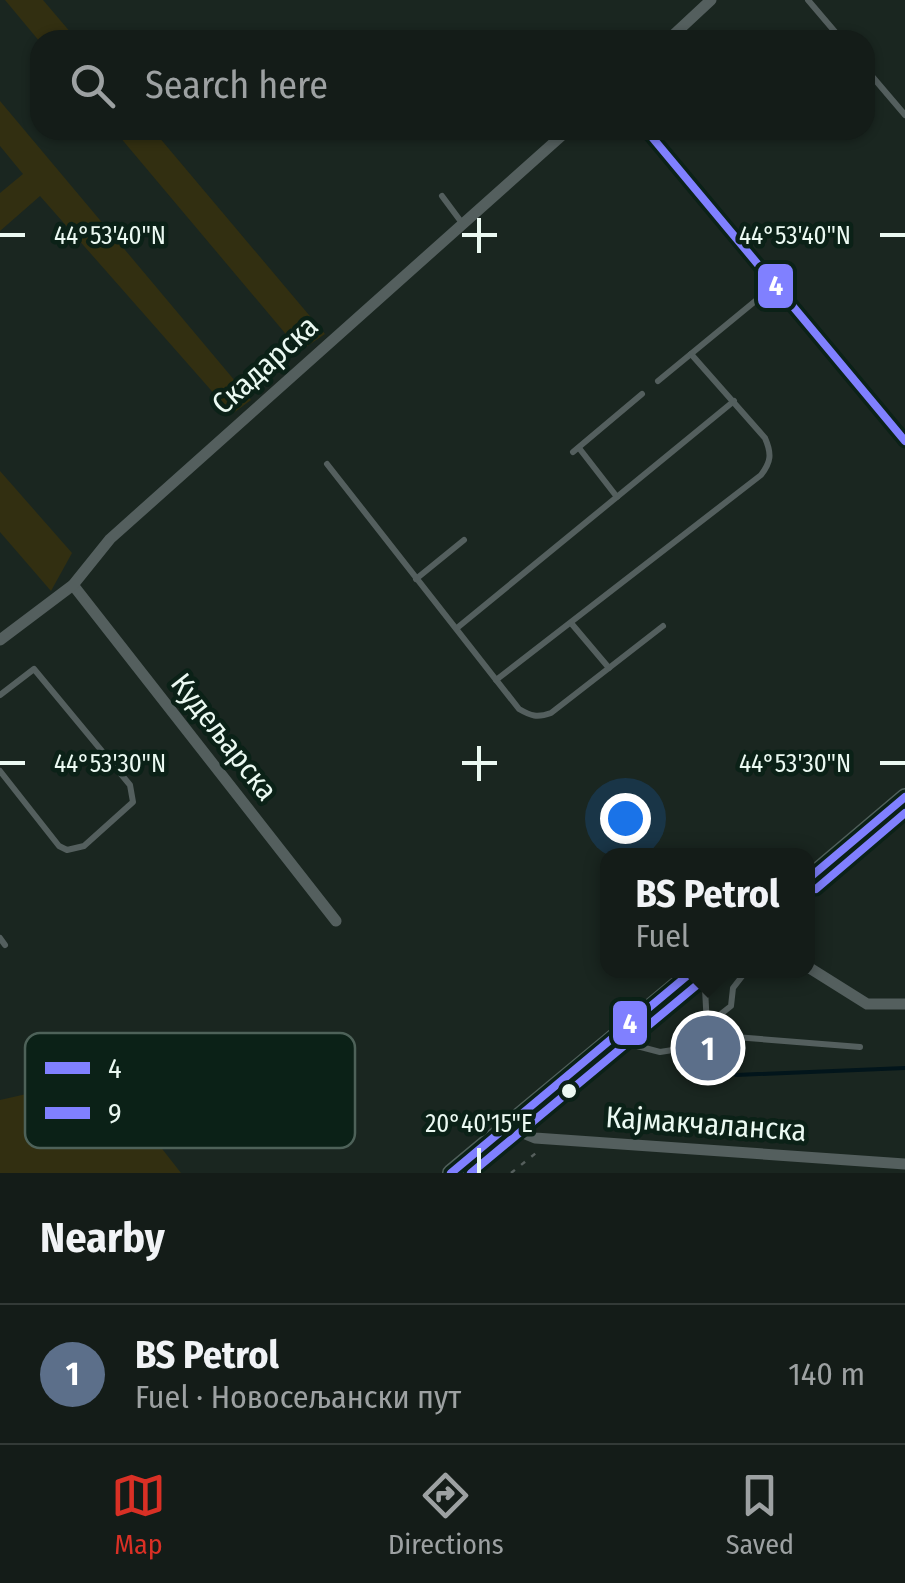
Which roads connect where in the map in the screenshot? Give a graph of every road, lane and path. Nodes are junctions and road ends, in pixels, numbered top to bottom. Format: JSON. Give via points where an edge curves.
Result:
{"nodes":[{"id":1,"x":711,"y":0,"type":"edge"},
{"id":2,"x":808,"y":0,"type":"edge"},
{"id":3,"x":679,"y":30,"type":"edge"},
{"id":4,"x":834,"y":30,"type":"edge"},
{"id":5,"x":875,"y":80,"type":"edge"},
{"id":6,"x":905,"y":115,"type":"edge"},
{"id":7,"x":557,"y":140,"type":"edge"},
{"id":8,"x":654,"y":140,"type":"edge"},
{"id":9,"x":442,"y":196,"type":"dead end"},
{"id":10,"x":462,"y":223,"type":"junction"},
{"id":11,"x":776,"y":284,"type":"junction"},
{"id":12,"x":690,"y":354,"type":"junction"},
{"id":13,"x":658,"y":381,"type":"dead end"},
{"id":14,"x":642,"y":394,"type":"dead end"},
{"id":15,"x":734,"y":401,"type":"junction"},
{"id":16,"x":905,"y":442,"type":"edge"},
{"id":17,"x":327,"y":464,"type":"dead end"},
{"id":18,"x":617,"y":497,"type":"junction"},
{"id":19,"x":464,"y":540,"type":"dead end"},
{"id":20,"x":416,"y":578,"type":"junction"},
{"id":21,"x":73,"y":585,"type":"junction"},
{"id":22,"x":571,"y":622,"type":"junction"},
{"id":23,"x":663,"y":626,"type":"dead end"},
{"id":24,"x":457,"y":628,"type":"junction"},
{"id":25,"x":0,"y":640,"type":"edge"},
{"id":26,"x":609,"y":668,"type":"junction"},
{"id":27,"x":496,"y":680,"type":"junction"},
{"id":28,"x":0,"y":696,"type":"edge"},
{"id":29,"x":0,"y":771,"type":"edge"},
{"id":30,"x":905,"y":797,"type":"edge"},
{"id":31,"x":815,"y":873,"type":"edge"},
{"id":32,"x":336,"y":920,"type":"dead end"},
{"id":33,"x":815,"y":971,"type":"edge"},
{"id":34,"x":686,"y":978,"type":"edge"},
{"id":35,"x":704,"y":978,"type":"edge"},
{"id":36,"x":741,"y":978,"type":"edge"},
{"id":37,"x":905,"y":1004,"type":"edge"},
{"id":38,"x":707,"y":1026,"type":"junction"},
{"id":39,"x":612,"y":1040,"type":"junction"},
{"id":40,"x":860,"y":1048,"type":"dead end"},
{"id":41,"x":679,"y":1049,"type":"dead end"},
{"id":42,"x":506,"y":1126,"type":"junction"},
{"id":43,"x":554,"y":1139,"type":"junction"},
{"id":44,"x":905,"y":1164,"type":"edge"},
{"id":45,"x":450,"y":1173,"type":"edge"},
{"id":46,"x":511,"y":1173,"type":"edge"}],
"edges":[{"from":1,"to":3,"type":"street"},
{"from":2,"to":4,"type":"lane"},
{"from":5,"to":6,"type":"lane"},
{"from":7,"to":10,"type":"street","name":"Скадарска"},
{"from":8,"to":11,"type":"street"},
{"from":9,"to":10,"type":"lane"},
{"from":10,"to":21,"type":"street","name":"Скадарска","via":[[169,480]]},
{"from":11,"to":12,"type":"lane"},
{"from":11,"to":16,"type":"street"},
{"from":12,"to":13,"type":"lane"},
{"from":12,"to":15,"type":"lane"},
{"from":14,"to":18,"type":"lane","via":[[576,450]]},
{"from":15,"to":18,"type":"lane"},
{"from":15,"to":22,"type":"lane","via":[[769,446],[761,476]]},
{"from":17,"to":20,"type":"lane"},
{"from":18,"to":24,"type":"lane"},
{"from":19,"to":20,"type":"lane"},
{"from":20,"to":24,"type":"lane"},
{"from":21,"to":25,"type":"street","name":"Скадарска"},
{"from":21,"to":32,"type":"street","name":"Кудељарска"},
{"from":22,"to":26,"type":"lane"},
{"from":22,"to":27,"type":"lane"},
{"from":23,"to":26,"type":"lane"},
{"from":24,"to":27,"type":"lane"},
{"from":26,"to":27,"type":"lane","via":[[540,717],[518,709]]},
{"from":28,"to":29,"type":"lane","via":[[34,669],[130,784],[133,802],[84,846],[68,850]]},
{"from":30,"to":31,"type":"main road"},
{"from":33,"to":37,"type":"street","via":[[867,1004]]},
{"from":34,"to":39,"type":"main road"},
{"from":35,"to":38,"type":"lane"},
{"from":36,"to":38,"type":"lane","via":[[730,1006]]},
{"from":38,"to":40,"type":"lane","via":[[734,1037]]},
{"from":39,"to":41,"type":"lane","via":[[660,1052]]},
{"from":39,"to":42,"type":"main road"},
{"from":42,"to":43,"type":"street","name":"Кајмакчаланска"},
{"from":42,"to":45,"type":"main road"},
{"from":43,"to":44,"type":"street","name":"Кајмакчаланска"},
{"from":43,"to":46,"type":"path"}]}
